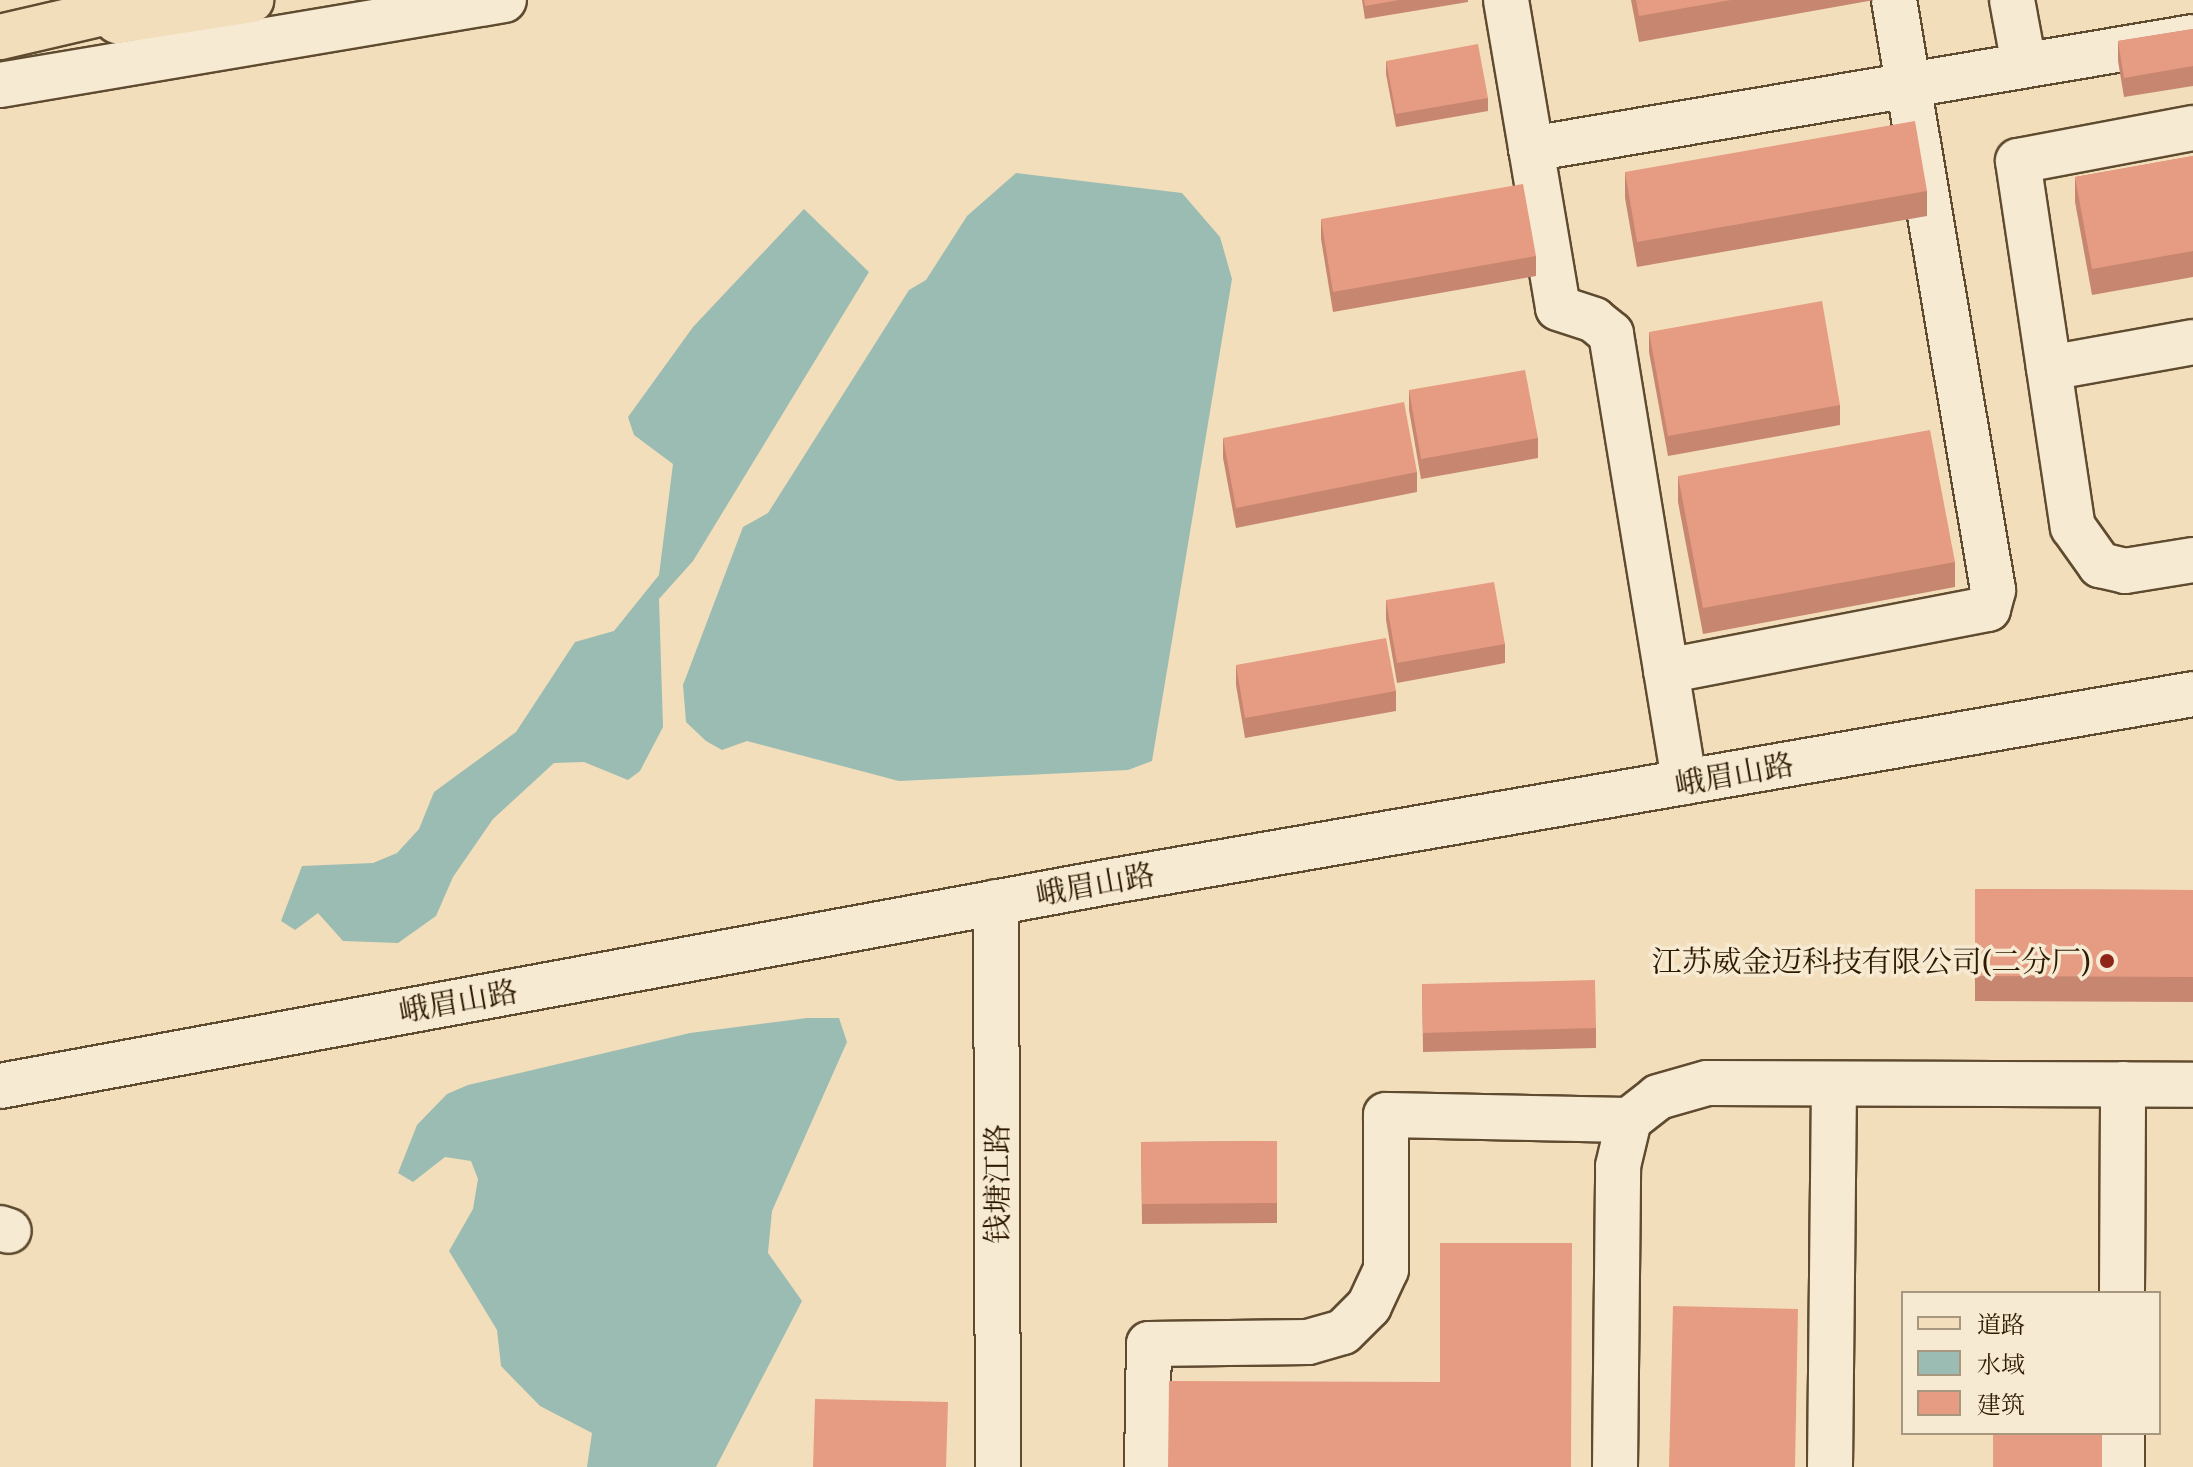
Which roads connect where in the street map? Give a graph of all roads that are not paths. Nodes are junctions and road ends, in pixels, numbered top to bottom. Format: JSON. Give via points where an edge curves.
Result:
{"nodes":[{"id":1,"x":159,"y":0,"type":"edge"},
{"id":2,"x":251,"y":0,"type":"edge"},
{"id":3,"x":504,"y":0,"type":"edge"},
{"id":4,"x":1506,"y":0,"type":"edge"},
{"id":5,"x":1894,"y":0,"type":"edge"},
{"id":6,"x":2012,"y":0,"type":"edge"},
{"id":7,"x":2193,"y":37,"type":"edge"},
{"id":8,"x":0,"y":38,"type":"edge"},
{"id":9,"x":2024,"y":65,"type":"junction"},
{"id":10,"x":0,"y":85,"type":"edge"},
{"id":11,"x":1909,"y":85,"type":"junction"},
{"id":12,"x":2193,"y":128,"type":"edge"},
{"id":13,"x":1531,"y":149,"type":"junction"},
{"id":14,"x":2193,"y":342,"type":"edge"},
{"id":15,"x":2049,"y":368,"type":"junction"},
{"id":16,"x":2193,"y":560,"type":"edge"},
{"id":17,"x":1666,"y":671,"type":"junction"},
{"id":18,"x":2193,"y":694,"type":"edge"},
{"id":19,"x":1684,"y":782,"type":"junction"},
{"id":20,"x":996,"y":902,"type":"junction"},
{"id":21,"x":1834,"y":1084,"type":"junction"},
{"id":22,"x":2123,"y":1084,"type":"junction"},
{"id":23,"x":2193,"y":1085,"type":"edge"},
{"id":24,"x":0,"y":1086,"type":"edge"},
{"id":25,"x":1629,"y":1120,"type":"junction"},
{"id":26,"x":2122,"y":1291,"type":"edge"},
{"id":27,"x":2122,"y":1435,"type":"edge"},
{"id":28,"x":998,"y":1467,"type":"edge"},
{"id":29,"x":1147,"y":1467,"type":"edge"},
{"id":30,"x":1615,"y":1467,"type":"edge"},
{"id":31,"x":1830,"y":1467,"type":"edge"},
{"id":32,"x":2122,"y":1467,"type":"edge"}],
"edges":[{"from":1,"to":8,"type":"main road"},
{"from":2,"to":8,"type":"main road"},
{"from":3,"to":10,"type":"street"},
{"from":4,"to":13,"type":"street"},
{"from":5,"to":11,"type":"street"},
{"from":6,"to":9,"type":"street"},
{"from":7,"to":9,"type":"street"},
{"from":9,"to":11,"type":"street"},
{"from":11,"to":13,"type":"street"},
{"from":11,"to":17,"type":"street","via":[[1993,590],[1988,609]]},
{"from":12,"to":15,"type":"street","via":[[2018,161]]},
{"from":13,"to":17,"type":"street","via":[[1558,308],[1611,334]]},
{"from":14,"to":15,"type":"street"},
{"from":15,"to":16,"type":"street","via":[[2073,527],[2089,553],[2125,571]]},
{"from":17,"to":19,"type":"street"},
{"from":18,"to":19,"type":"street","name":"峨眉山路"},
{"from":19,"to":20,"type":"street","name":"峨眉山路"},
{"from":20,"to":24,"type":"street","name":"峨眉山路"},
{"from":20,"to":28,"type":"street","name":"钱塘江路"},
{"from":21,"to":22,"type":"street"},
{"from":21,"to":25,"type":"street","via":[[1707,1083],[1658,1097]]},
{"from":21,"to":31,"type":"street"},
{"from":22,"to":23,"type":"street"},
{"from":22,"to":26,"type":"street"},
{"from":25,"to":29,"type":"street","via":[[1386,1115],[1386,1270],[1369,1306],[1343,1332],[1308,1342],[1149,1344]]},
{"from":25,"to":30,"type":"street","via":[[1618,1166]]},
{"from":27,"to":32,"type":"street"}]}
